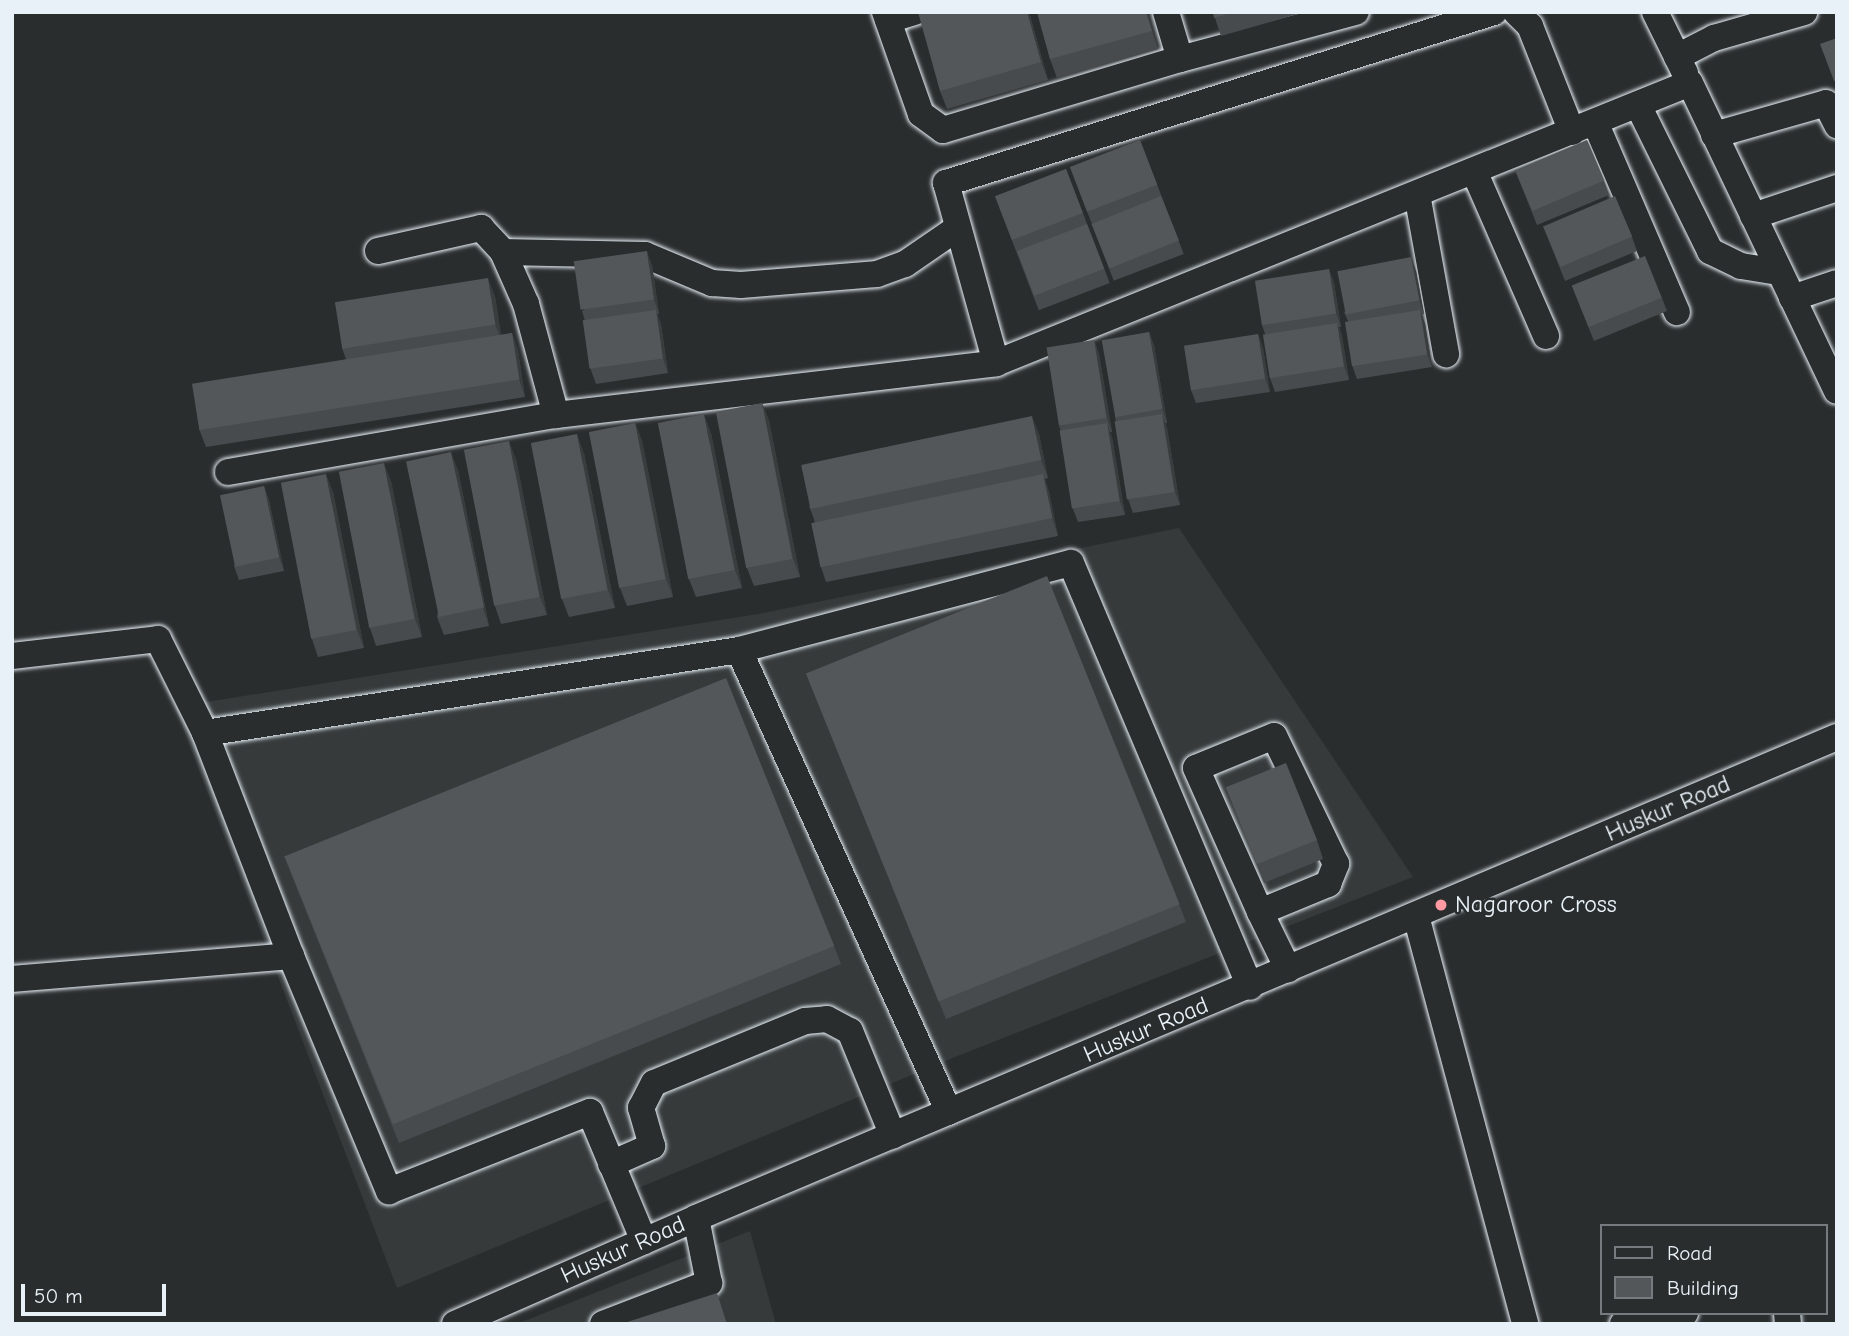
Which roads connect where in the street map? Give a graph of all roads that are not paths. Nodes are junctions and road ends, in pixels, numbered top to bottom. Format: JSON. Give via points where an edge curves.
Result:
{"nodes":[{"id":1,"x":915,"y":12,"type":"edge"},
{"id":2,"x":1166,"y":12,"type":"edge"},
{"id":3,"x":1356,"y":12,"type":"edge"},
{"id":4,"x":1494,"y":12,"type":"edge"},
{"id":5,"x":1516,"y":12,"type":"edge"},
{"id":6,"x":1654,"y":12,"type":"edge"},
{"id":7,"x":1804,"y":12,"type":"edge"},
{"id":8,"x":887,"y":16,"type":"edge"},
{"id":9,"x":1677,"y":57,"type":"junction"},
{"id":10,"x":1180,"y":59,"type":"junction"},
{"id":11,"x":1690,"y":83,"type":"junction"},
{"id":12,"x":1638,"y":105,"type":"junction"},
{"id":13,"x":1837,"y":125,"type":"edge"},
{"id":14,"x":1584,"y":127,"type":"junction"},
{"id":15,"x":1714,"y":135,"type":"junction"},
{"id":16,"x":1475,"y":171,"type":"junction"},
{"id":17,"x":1837,"y":188,"type":"edge"},
{"id":18,"x":1417,"y":194,"type":"junction"},
{"id":19,"x":1753,"y":216,"type":"junction"},
{"id":20,"x":956,"y":229,"type":"junction"},
{"id":21,"x":378,"y":251,"type":"dead end"},
{"id":22,"x":503,"y":252,"type":"junction"},
{"id":23,"x":1780,"y":272,"type":"junction"},
{"id":24,"x":1837,"y":283,"type":"edge"},
{"id":25,"x":1792,"y":298,"type":"junction"},
{"id":26,"x":1677,"y":312,"type":"dead end"},
{"id":27,"x":1546,"y":336,"type":"dead end"},
{"id":28,"x":1446,"y":354,"type":"dead end"},
{"id":29,"x":996,"y":363,"type":"junction"},
{"id":30,"x":1837,"y":391,"type":"edge"},
{"id":31,"x":556,"y":415,"type":"junction"},
{"id":32,"x":228,"y":472,"type":"dead end"},
{"id":33,"x":739,"y":650,"type":"junction"},
{"id":34,"x":12,"y":656,"type":"edge"},
{"id":35,"x":205,"y":733,"type":"junction"},
{"id":36,"x":1837,"y":737,"type":"edge"},
{"id":37,"x":1260,"y":912,"type":"junction"},
{"id":38,"x":1416,"y":916,"type":"junction"},
{"id":39,"x":291,"y":956,"type":"junction"},
{"id":40,"x":1288,"y":969,"type":"junction"},
{"id":41,"x":12,"y":979,"type":"edge"},
{"id":42,"x":1250,"y":987,"type":"junction"},
{"id":43,"x":949,"y":1112,"type":"junction"},
{"id":44,"x":893,"y":1136,"type":"junction"},
{"id":45,"x":611,"y":1164,"type":"junction"},
{"id":46,"x":696,"y":1218,"type":"junction"},
{"id":47,"x":644,"y":1241,"type":"junction"},
{"id":48,"x":1674,"y":1315,"type":"edge"},
{"id":49,"x":463,"y":1322,"type":"edge"},
{"id":50,"x":603,"y":1324,"type":"edge"},
{"id":51,"x":1525,"y":1324,"type":"edge"},
{"id":52,"x":1623,"y":1324,"type":"edge"}],
"edges":[{"from":1,"to":8,"type":"street"},
{"from":2,"to":10,"type":"street"},
{"from":3,"to":10,"type":"street"},
{"from":4,"to":20,"type":"street","via":[[946,183]]},
{"from":5,"to":14,"type":"street","via":[[1530,26]]},
{"from":6,"to":9,"type":"street"},
{"from":7,"to":9,"type":"street","via":[[1714,38]]},
{"from":8,"to":10,"type":"street","via":[[921,114],[943,130]]},
{"from":9,"to":11,"type":"street"},
{"from":11,"to":12,"type":"street"},
{"from":11,"to":15,"type":"street"},
{"from":12,"to":14,"type":"street"},
{"from":12,"to":23,"type":"street","via":[[1710,251],[1741,266]]},
{"from":13,"to":15,"type":"street","via":[[1826,103]]},
{"from":14,"to":16,"type":"street"},
{"from":14,"to":26,"type":"street"},
{"from":15,"to":19,"type":"street"},
{"from":16,"to":18,"type":"street"},
{"from":16,"to":27,"type":"street"},
{"from":17,"to":19,"type":"street"},
{"from":18,"to":28,"type":"street"},
{"from":18,"to":29,"type":"street"},
{"from":19,"to":23,"type":"street"},
{"from":20,"to":22,"type":"street","via":[[905,264],[877,274],[741,285],[712,283],[645,255]]},
{"from":20,"to":29,"type":"street"},
{"from":21,"to":22,"type":"street","via":[[481,228]]},
{"from":22,"to":31,"type":"street","via":[[526,304]]},
{"from":23,"to":25,"type":"street"},
{"from":24,"to":25,"type":"street"},
{"from":25,"to":30,"type":"street"},
{"from":29,"to":31,"type":"street"},
{"from":31,"to":32,"type":"street"},
{"from":33,"to":35,"type":"street"},
{"from":33,"to":42,"type":"street","via":[[1072,563]]},
{"from":33,"to":43,"type":"street"},
{"from":34,"to":35,"type":"street","via":[[158,639]]},
{"from":35,"to":39,"type":"street"},
{"from":36,"to":38,"type":"street","name":"Huskur Road"},
{"from":37,"to":37,"type":"street","via":[[1196,768],[1274,736],[1336,864],[1328,884]]},
{"from":37,"to":40,"type":"street"},
{"from":38,"to":40,"type":"street","name":"Huskur Road"},
{"from":38,"to":51,"type":"street"},
{"from":39,"to":41,"type":"street"},
{"from":39,"to":45,"type":"street","via":[[389,1191],[590,1112]]},
{"from":40,"to":42,"type":"street","name":"Huskur Road"},
{"from":42,"to":43,"type":"street","name":"Huskur Road"},
{"from":43,"to":44,"type":"street","name":"Huskur Road"},
{"from":44,"to":45,"type":"street","via":[[850,1031],[827,1018],[806,1021],[653,1083],[641,1108],[652,1146]]},
{"from":44,"to":46,"type":"street","name":"Huskur Road"},
{"from":45,"to":47,"type":"street"},
{"from":46,"to":47,"type":"street","name":"Huskur Road"},
{"from":46,"to":50,"type":"street","via":[[709,1283]]},
{"from":47,"to":49,"type":"street","name":"Huskur Road"},
{"from":48,"to":52,"type":"street"}]}
